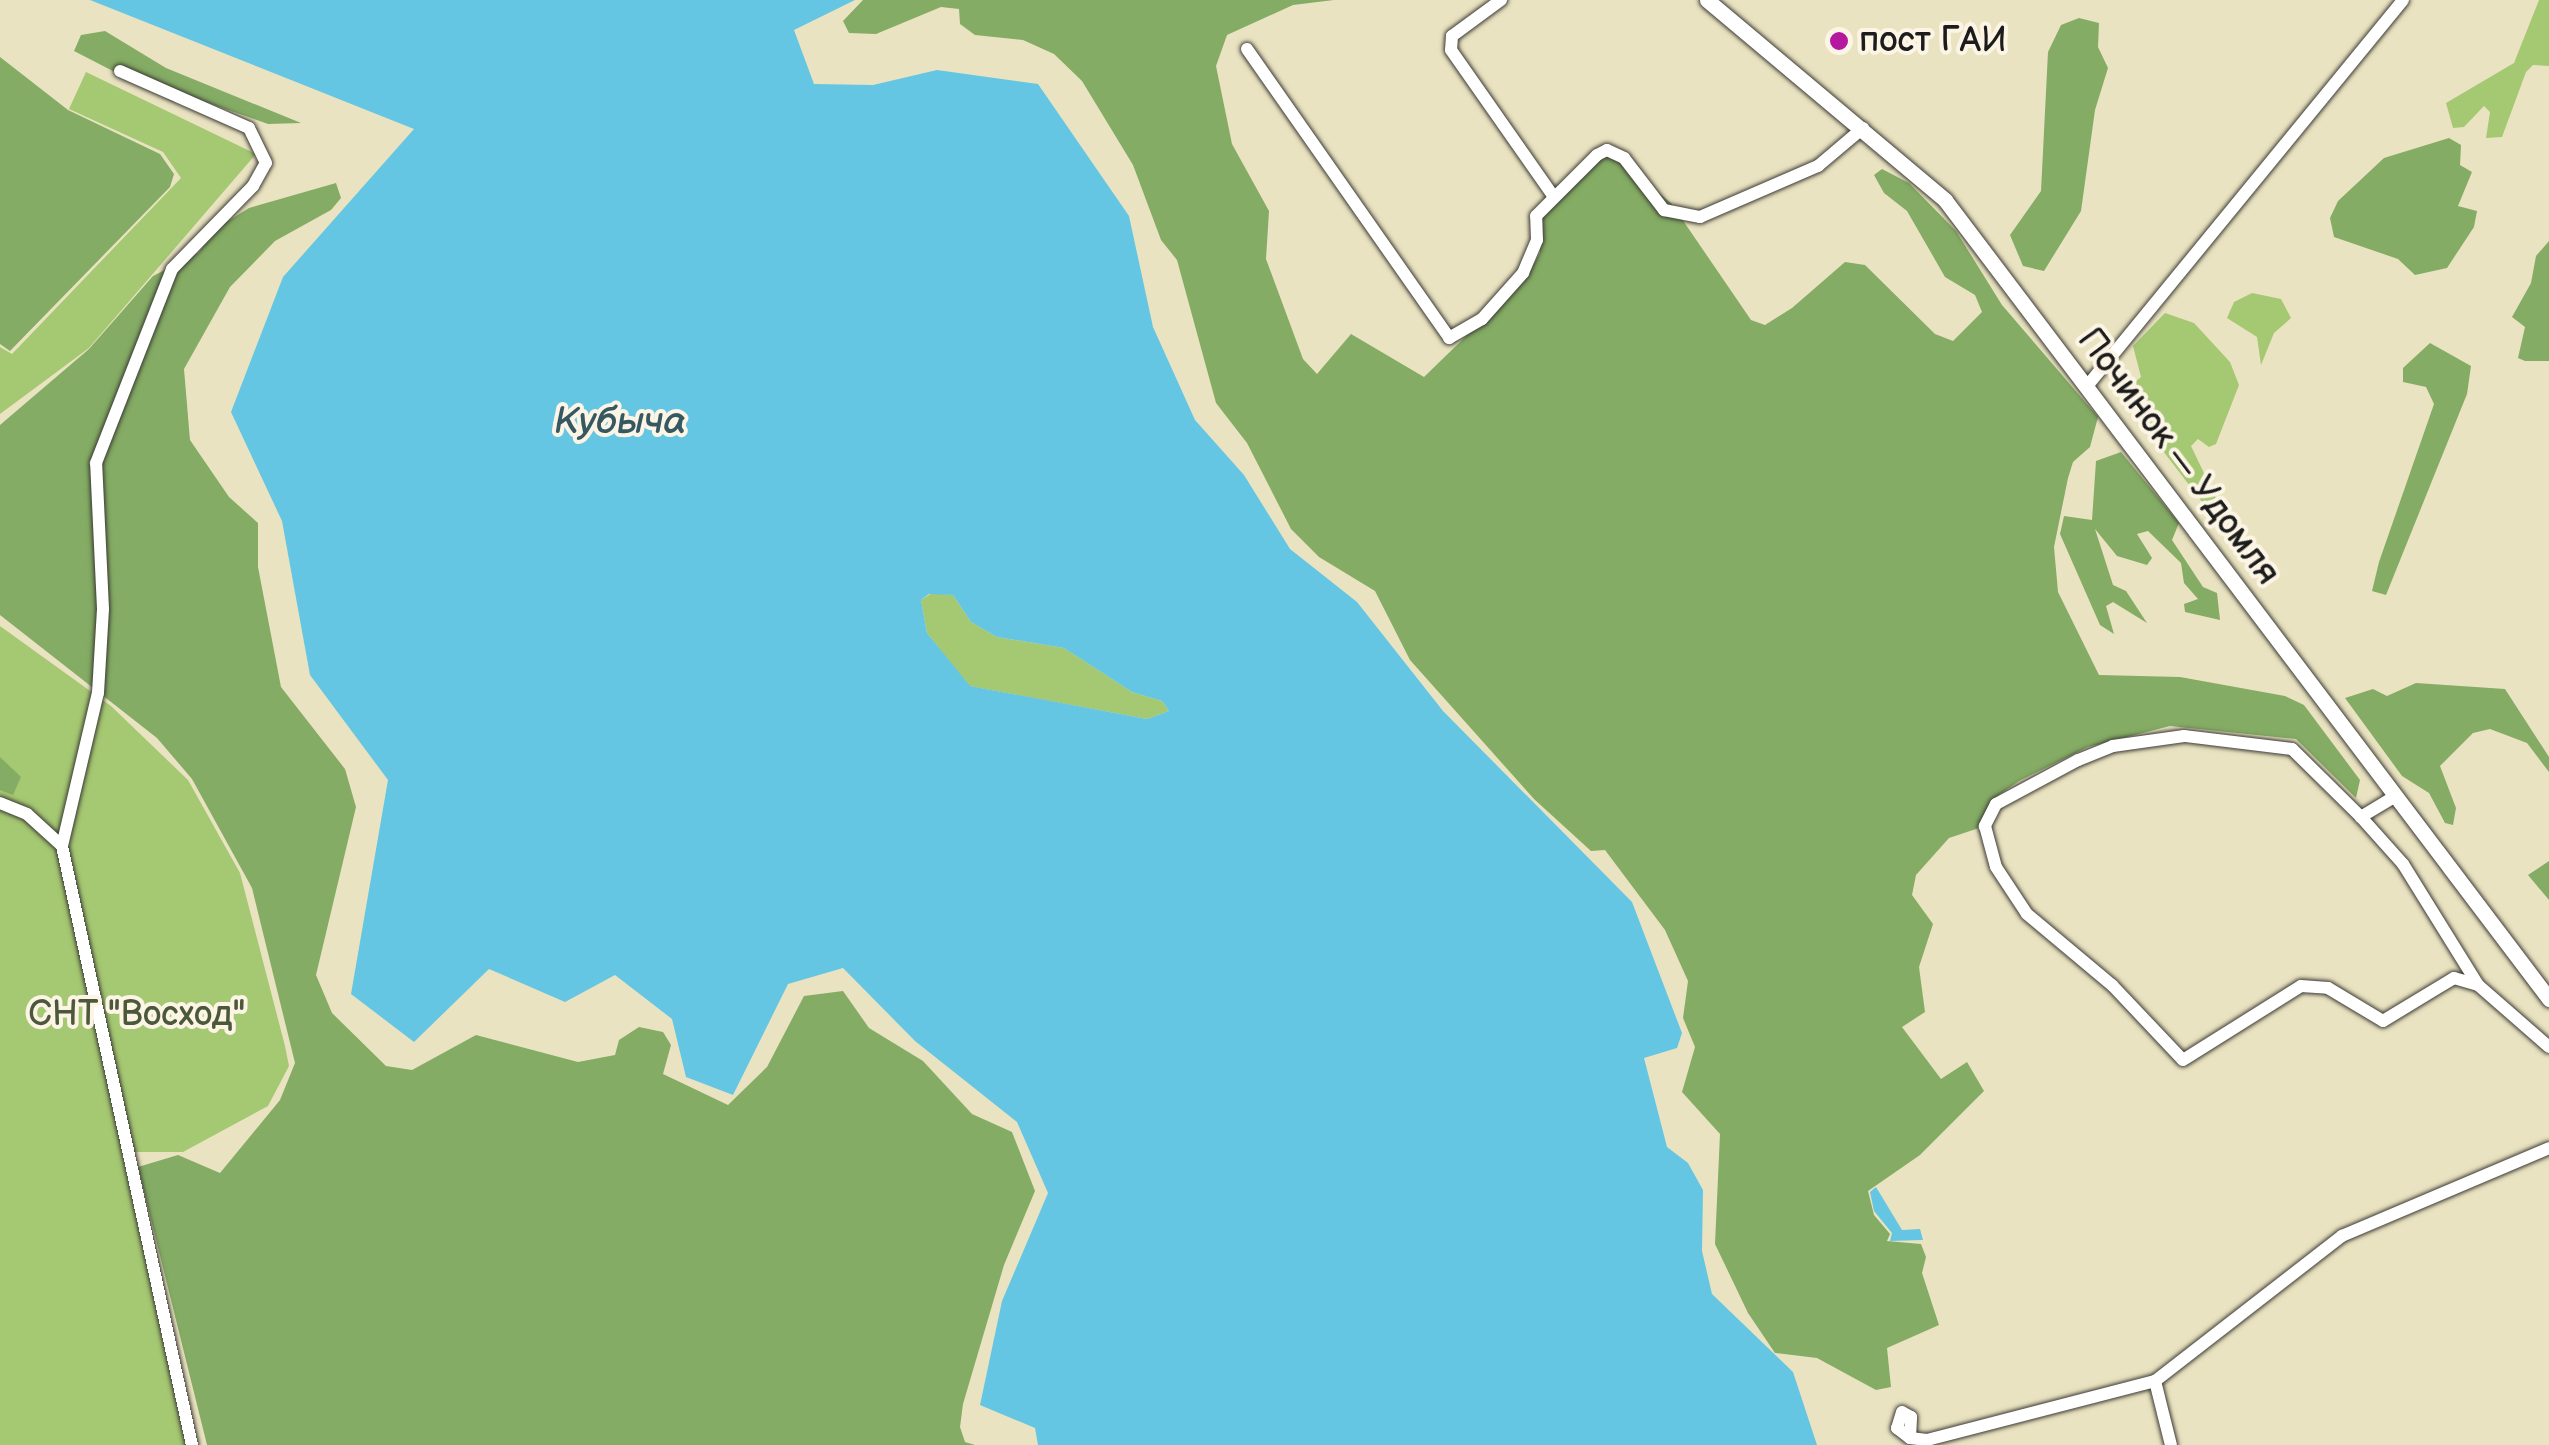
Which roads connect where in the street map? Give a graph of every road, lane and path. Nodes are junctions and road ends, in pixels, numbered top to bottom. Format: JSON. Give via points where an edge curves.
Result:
{"nodes":[{"id":1,"x":1501,"y":0,"type":"edge"},
{"id":2,"x":1707,"y":0,"type":"edge"},
{"id":3,"x":2402,"y":0,"type":"edge"},
{"id":4,"x":1247,"y":48,"type":"dead end"},
{"id":5,"x":120,"y":71,"type":"dead end"},
{"id":6,"x":1863,"y":128,"type":"junction"},
{"id":7,"x":1554,"y":197,"type":"junction"},
{"id":8,"x":2088,"y":385,"type":"junction"},
{"id":9,"x":2394,"y":796,"type":"junction"},
{"id":10,"x":0,"y":803,"type":"edge"},
{"id":11,"x":2361,"y":817,"type":"junction"},
{"id":12,"x":62,"y":846,"type":"junction"},
{"id":13,"x":2478,"y":985,"type":"junction"},
{"id":14,"x":2549,"y":998,"type":"edge"},
{"id":15,"x":2549,"y":1047,"type":"edge"},
{"id":16,"x":2549,"y":1148,"type":"edge"},
{"id":17,"x":2155,"y":1381,"type":"junction"},
{"id":18,"x":1910,"y":1438,"type":"dead end"},
{"id":19,"x":192,"y":1445,"type":"edge"},
{"id":20,"x":2171,"y":1445,"type":"edge"}],
"edges":[{"from":1,"to":7,"type":"street","via":[[1452,36],[1451,50]]},
{"from":2,"to":6,"type":"main road","name":"Починок — Удомля"},
{"from":3,"to":8,"type":"street"},
{"from":4,"to":7,"type":"street","via":[[1449,338],[1482,318],[1523,273],[1536,240],[1536,216]]},
{"from":5,"to":12,"type":"street","via":[[249,128],[266,163],[253,186],[172,269],[96,462],[104,609],[98,694]]},
{"from":6,"to":7,"type":"street","via":[[1818,166],[1700,217],[1664,210],[1624,158],[1607,150]]},
{"from":6,"to":8,"type":"main road","name":"Починок — Удомля","via":[[1945,200]]},
{"from":8,"to":9,"type":"main road","name":"Починок — Удомля"},
{"from":9,"to":11,"type":"street"},
{"from":9,"to":14,"type":"main road","name":"Починок — Удомля"},
{"from":10,"to":12,"type":"street","via":[[27,814]]},
{"from":11,"to":13,"type":"street","via":[[2403,864]]},
{"from":11,"to":13,"type":"street","via":[[2292,749],[2184,736],[2112,746],[2078,760],[1996,804],[1985,826],[1996,867],[2027,914],[2112,985],[2183,1060],[2300,986],[2328,988],[2384,1021],[2454,978]]},
{"from":12,"to":19,"type":"street"},
{"from":13,"to":15,"type":"street"},
{"from":16,"to":17,"type":"street","via":[[2342,1236]]},
{"from":17,"to":18,"type":"street","via":[[2050,1413]]},
{"from":17,"to":20,"type":"street"}]}
